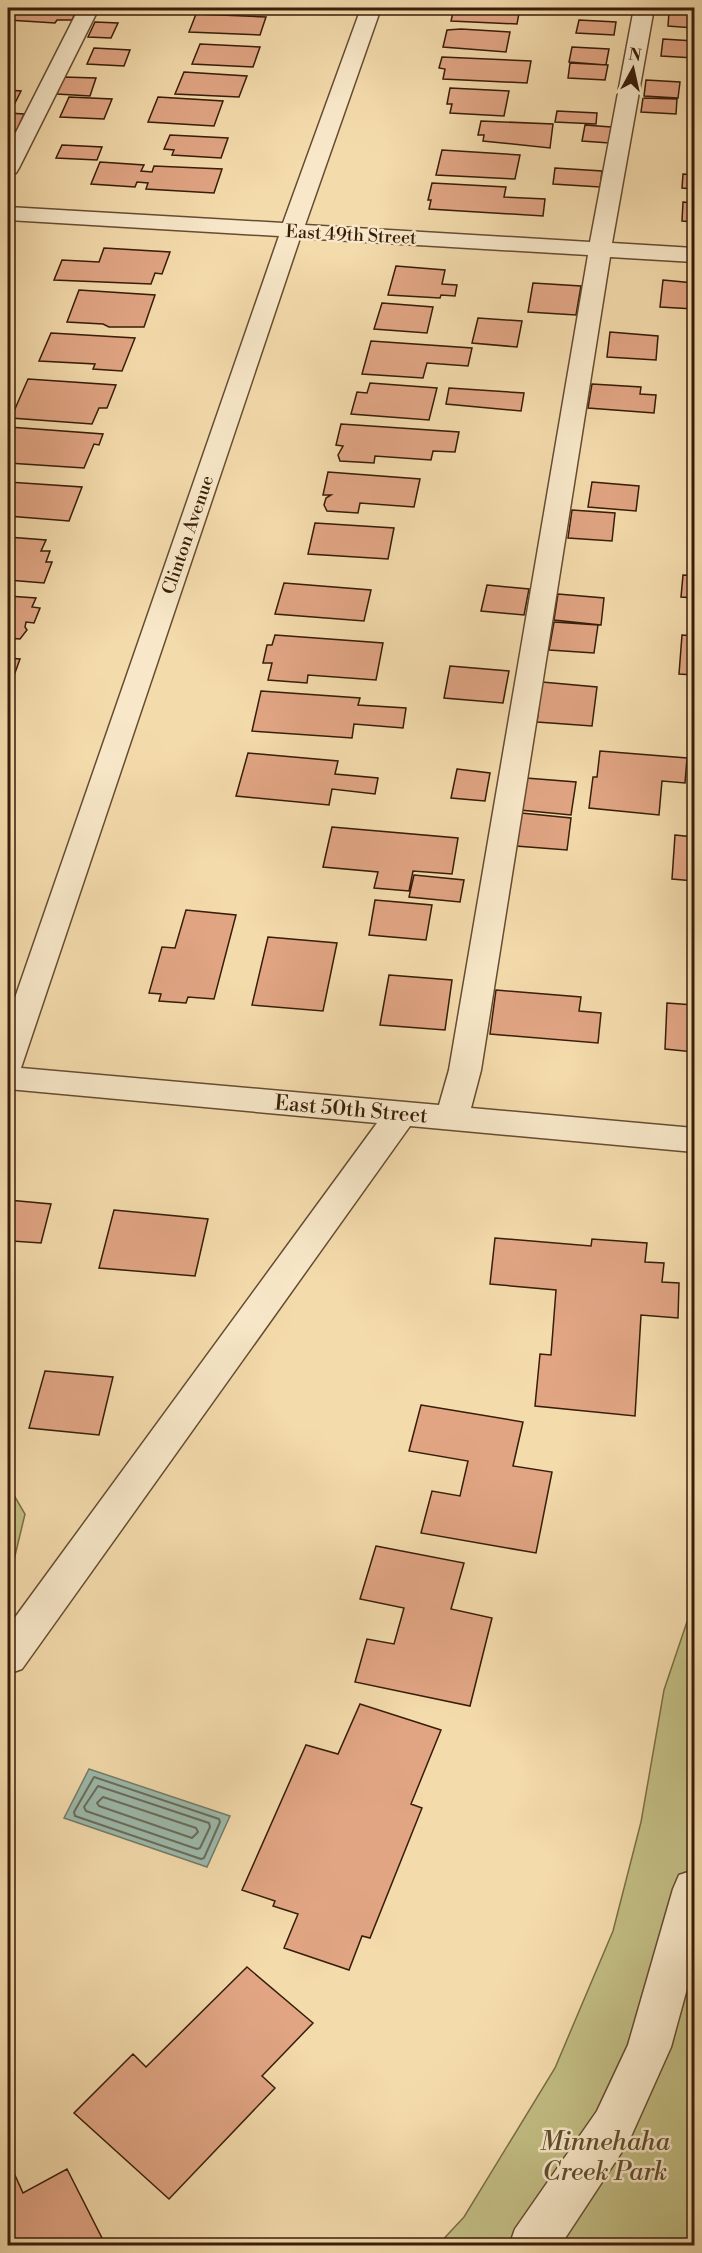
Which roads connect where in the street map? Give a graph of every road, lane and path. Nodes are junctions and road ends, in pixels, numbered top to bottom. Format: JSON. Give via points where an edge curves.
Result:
{"nodes":[{"id":1,"x":89,"y":8,"type":"edge"},
{"id":2,"x":371,"y":8,"type":"edge"},
{"id":3,"x":644,"y":8,"type":"edge"},
{"id":4,"x":8,"y":168,"type":"edge"},
{"id":5,"x":8,"y":213,"type":"edge"},
{"id":6,"x":292,"y":231,"type":"junction"},
{"id":7,"x":600,"y":250,"type":"junction"},
{"id":8,"x":694,"y":255,"type":"edge"},
{"id":9,"x":8,"y":1064,"type":"edge"},
{"id":10,"x":8,"y":1078,"type":"edge"},
{"id":11,"x":401,"y":1114,"type":"junction"},
{"id":12,"x":452,"y":1119,"type":"junction"},
{"id":13,"x":694,"y":1140,"type":"edge"},
{"id":14,"x":8,"y":1657,"type":"edge"},
{"id":15,"x":694,"y":1888,"type":"edge"},
{"id":16,"x":532,"y":2246,"type":"edge"}],
"edges":[{"from":1,"to":4,"type":"street"},
{"from":2,"to":6,"type":"street","name":"Clinton Avenue"},
{"from":3,"to":7,"type":"street"},
{"from":5,"to":6,"type":"street","name":"East 49th Street"},
{"from":6,"to":7,"type":"street","name":"East 49th Street"},
{"from":6,"to":9,"type":"street","name":"Clinton Avenue"},
{"from":7,"to":8,"type":"street","name":"East 49th Street"},
{"from":7,"to":12,"type":"street","via":[[465,1070]]},
{"from":10,"to":11,"type":"street","name":"East 50th Street"},
{"from":11,"to":12,"type":"street","name":"East 50th Street"},
{"from":11,"to":14,"type":"street"},
{"from":12,"to":13,"type":"street","name":"East 50th Street"},
{"from":15,"to":16,"type":"street","via":[[649,2047],[614,2126]]}]}
